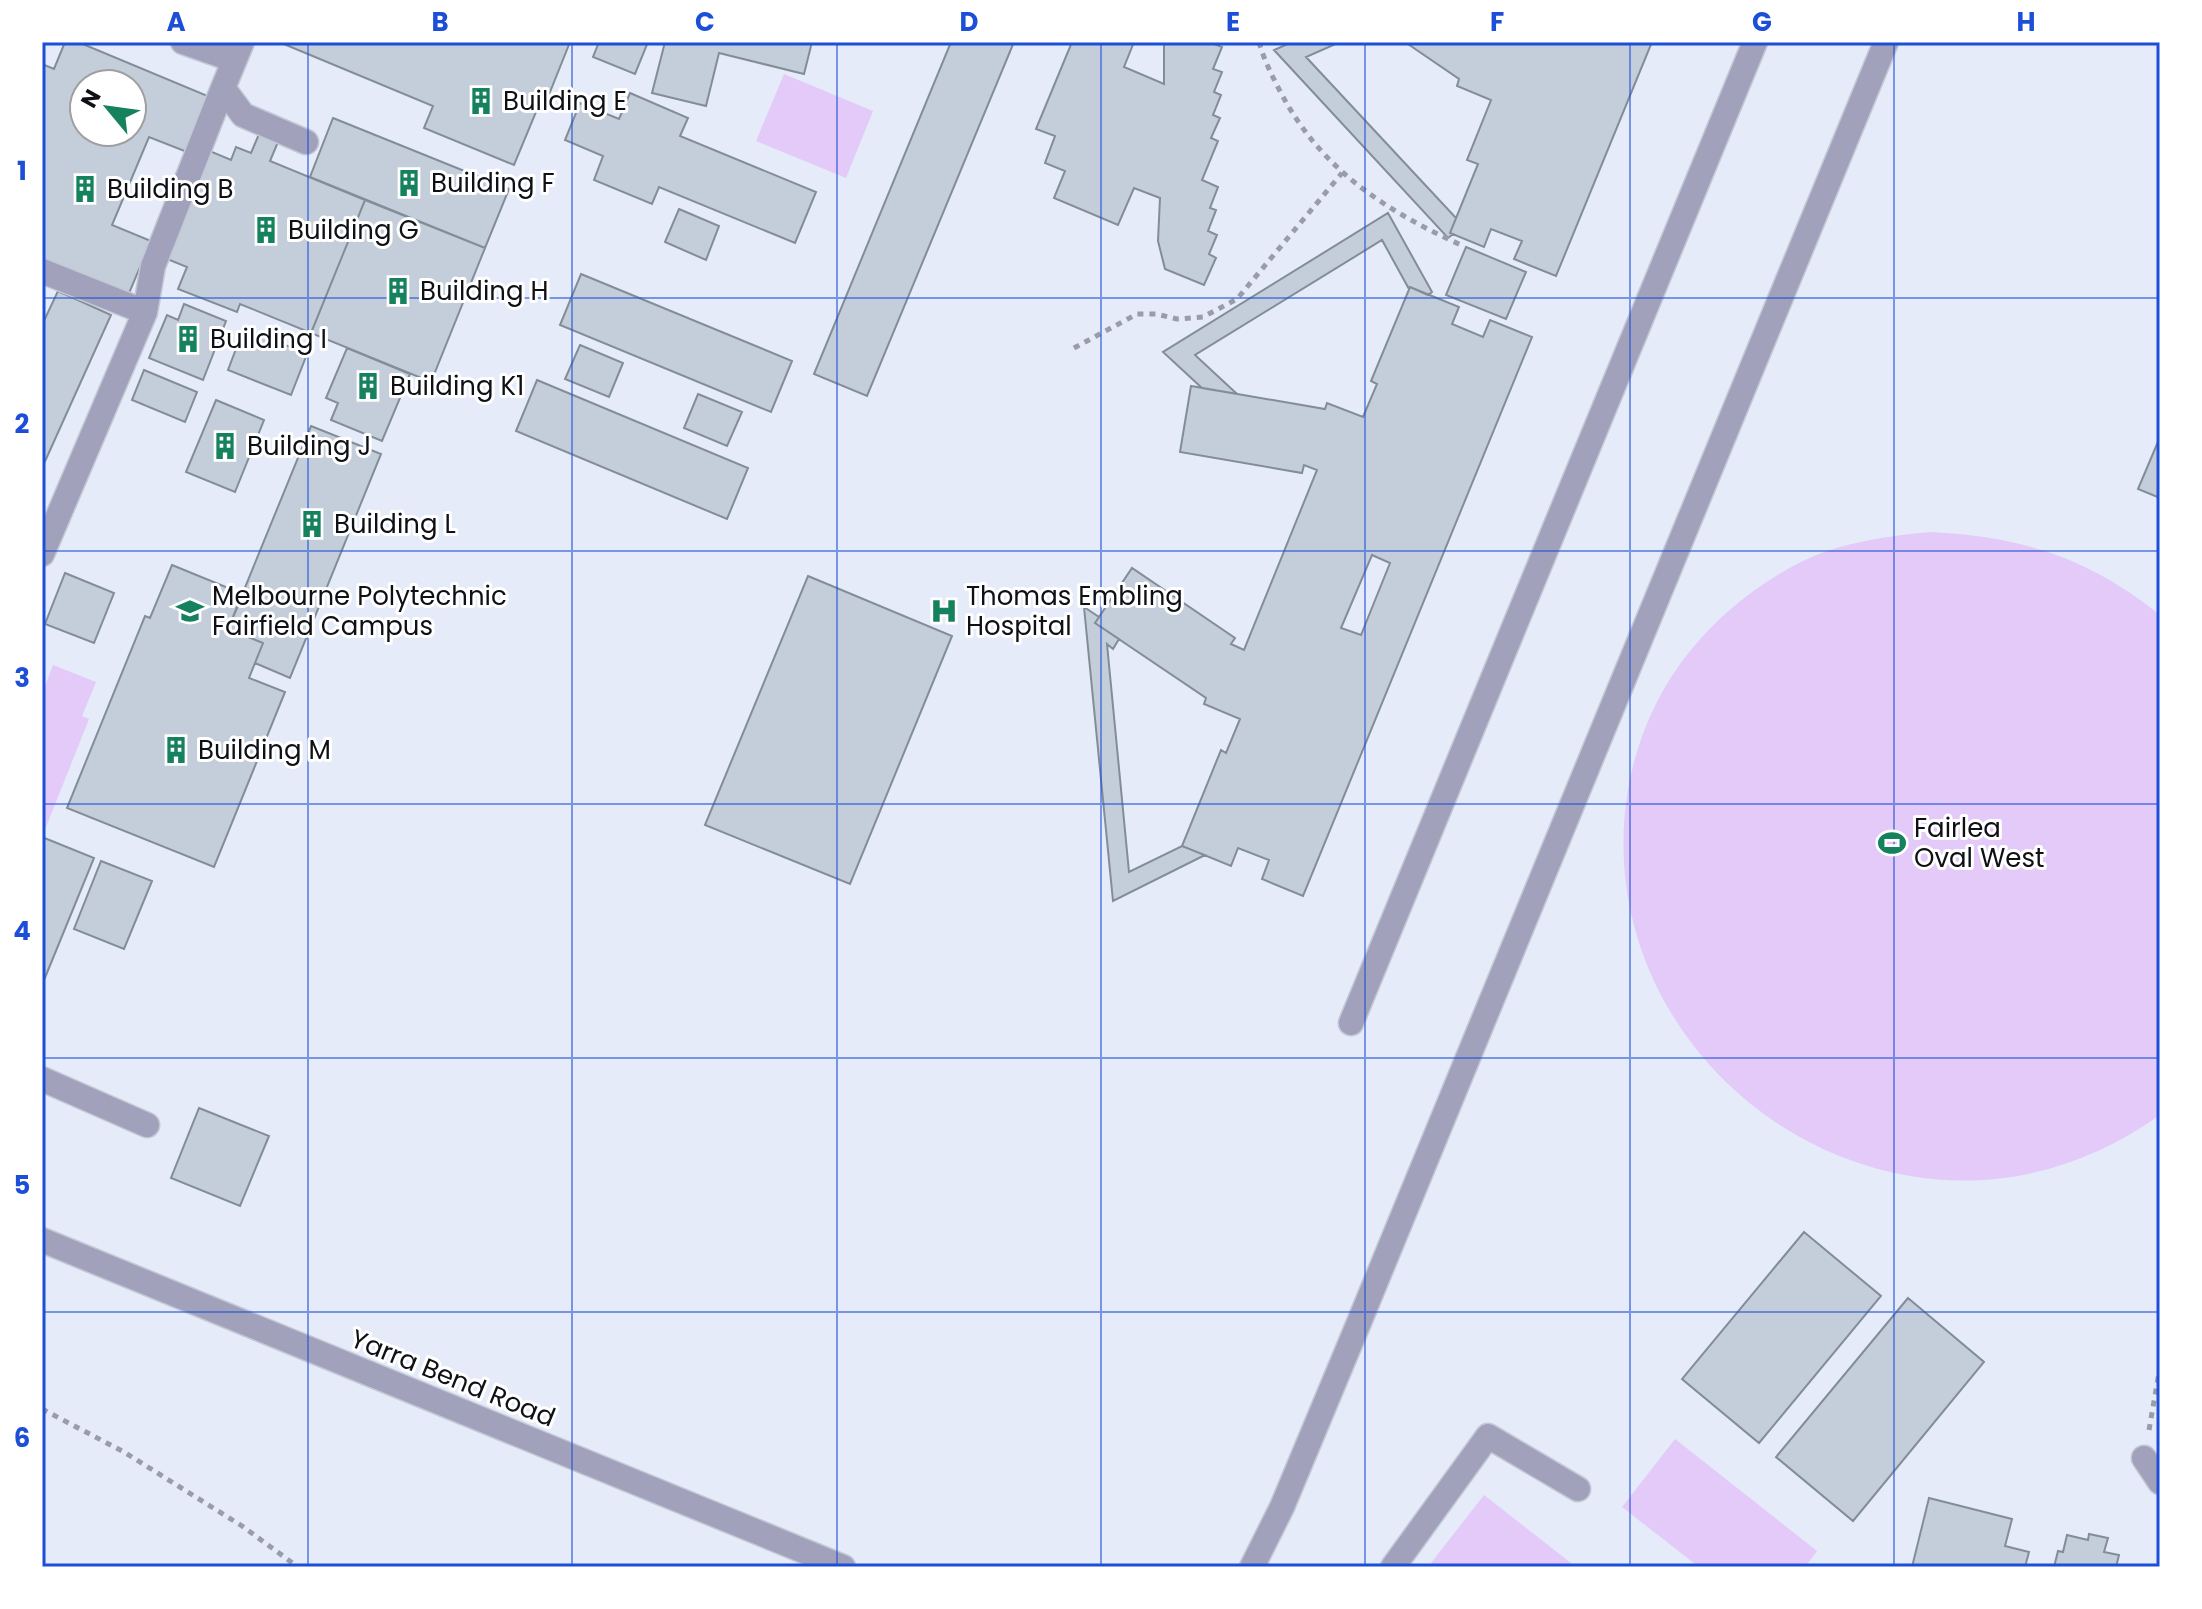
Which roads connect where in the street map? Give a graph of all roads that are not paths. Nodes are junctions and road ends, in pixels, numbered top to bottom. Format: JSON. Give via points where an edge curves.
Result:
{"nodes":[{"id":1,"x":183,"y":42,"type":"edge"},
{"id":2,"x":1755,"y":42,"type":"edge"},
{"id":3,"x":1886,"y":42,"type":"edge"},
{"id":4,"x":238,"y":51,"type":"edge"},
{"id":5,"x":223,"y":88,"type":"junction"},
{"id":6,"x":306,"y":142,"type":"dead end"},
{"id":7,"x":42,"y":271,"type":"edge"},
{"id":8,"x":145,"y":312,"type":"junction"},
{"id":9,"x":42,"y":554,"type":"edge"},
{"id":10,"x":1351,"y":1023,"type":"dead end"},
{"id":11,"x":42,"y":1079,"type":"edge"},
{"id":12,"x":147,"y":1125,"type":"dead end"},
{"id":13,"x":42,"y":1240,"type":"edge"},
{"id":14,"x":2144,"y":1458,"type":"road end"},
{"id":15,"x":2160,"y":1482,"type":"edge"},
{"id":16,"x":1578,"y":1489,"type":"dead end"},
{"id":17,"x":843,"y":1567,"type":"edge"},
{"id":18,"x":1252,"y":1567,"type":"edge"},
{"id":19,"x":1393,"y":1567,"type":"edge"}],
"edges":[{"from":1,"to":4,"type":"street"},
{"from":2,"to":10,"type":"street"},
{"from":3,"to":18,"type":"street","via":[[1360,1320]]},
{"from":4,"to":5,"type":"street"},
{"from":5,"to":6,"type":"street","via":[[243,115]]},
{"from":5,"to":8,"type":"street","via":[[153,266]]},
{"from":7,"to":8,"type":"street"},
{"from":8,"to":9,"type":"street"},
{"from":11,"to":12,"type":"street"},
{"from":13,"to":17,"type":"street","name":"Yarra Bend Road"},
{"from":14,"to":15,"type":"street"},
{"from":16,"to":19,"type":"street","via":[[1488,1436]]}]}
